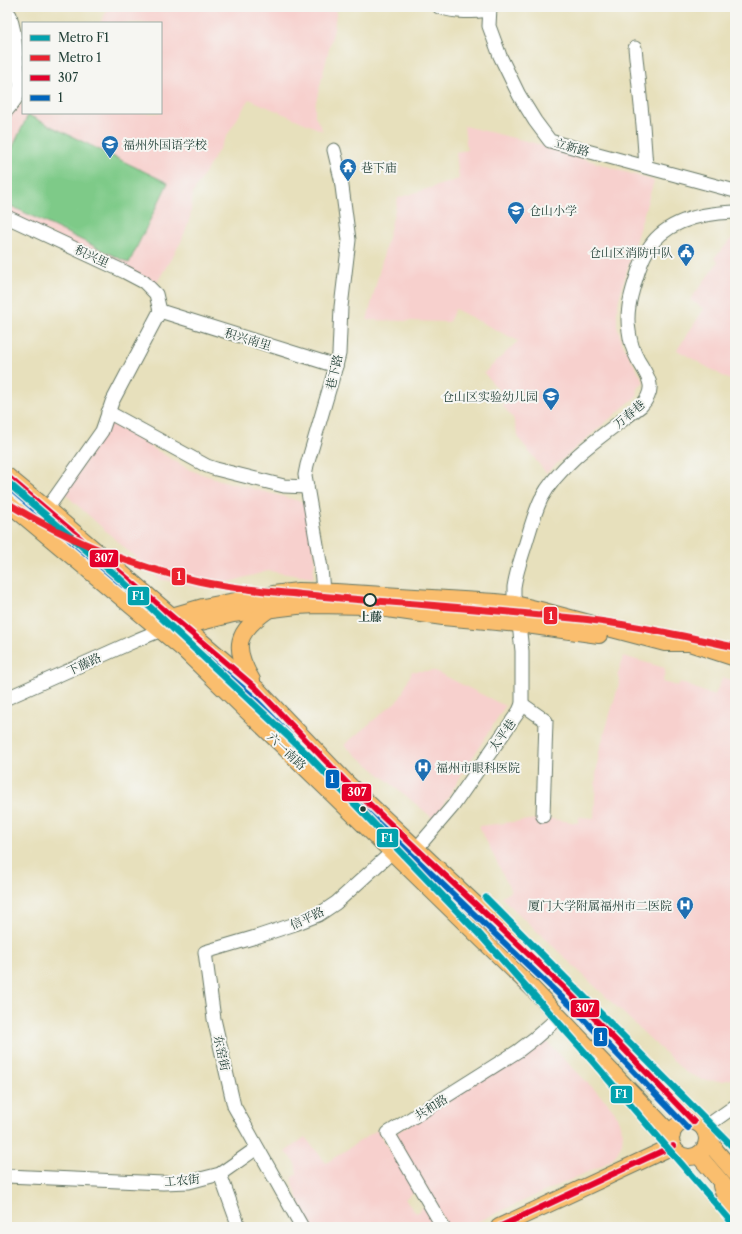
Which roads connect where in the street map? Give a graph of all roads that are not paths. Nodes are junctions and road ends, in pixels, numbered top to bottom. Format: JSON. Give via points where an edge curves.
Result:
{"nodes":[{"id":1,"x":439,"y":7,"type":"edge"},
{"id":2,"x":490,"y":9,"type":"edge"},
{"id":3,"x":7,"y":12,"type":"edge"},
{"id":4,"x":635,"y":48,"type":"dead end"},
{"id":5,"x":7,"y":110,"type":"edge"},
{"id":6,"x":334,"y":150,"type":"dead end"},
{"id":7,"x":646,"y":167,"type":"junction"},
{"id":8,"x":735,"y":191,"type":"edge"},
{"id":9,"x":735,"y":212,"type":"edge"},
{"id":10,"x":7,"y":217,"type":"edge"},
{"id":11,"x":160,"y":311,"type":"junction"},
{"id":12,"x":336,"y":366,"type":"junction"},
{"id":13,"x":108,"y":412,"type":"junction"},
{"id":14,"x":7,"y":476,"type":"edge"},
{"id":15,"x":307,"y":487,"type":"junction"},
{"id":16,"x":7,"y":502,"type":"edge"},
{"id":17,"x":48,"y":509,"type":"junction"},
{"id":18,"x":323,"y":591,"type":"junction"},
{"id":19,"x":515,"y":604,"type":"junction"},
{"id":20,"x":268,"y":610,"type":"junction"},
{"id":21,"x":172,"y":616,"type":"junction"},
{"id":22,"x":519,"y":624,"type":"junction"},
{"id":23,"x":156,"y":626,"type":"junction"},
{"id":24,"x":186,"y":626,"type":"junction"},
{"id":25,"x":735,"y":658,"type":"edge"},
{"id":26,"x":735,"y":664,"type":"edge"},
{"id":27,"x":257,"y":689,"type":"junction"},
{"id":28,"x":7,"y":698,"type":"edge"},
{"id":29,"x":522,"y":704,"type":"junction"},
{"id":30,"x":543,"y":816,"type":"dead end"},
{"id":31,"x":417,"y":848,"type":"junction"},
{"id":32,"x":392,"y":852,"type":"junction"},
{"id":33,"x":205,"y":952,"type":"joint"},
{"id":34,"x":560,"y":1016,"type":"junction"},
{"id":35,"x":735,"y":1106,"type":"edge"},
{"id":36,"x":702,"y":1128,"type":"junction"},
{"id":37,"x":673,"y":1141,"type":"junction"},
{"id":38,"x":257,"y":1148,"type":"junction"},
{"id":39,"x":698,"y":1155,"type":"junction"},
{"id":40,"x":734,"y":1172,"type":"edge"},
{"id":41,"x":220,"y":1174,"type":"junction"},
{"id":42,"x":7,"y":1176,"type":"edge"},
{"id":43,"x":719,"y":1179,"type":"junction"},
{"id":44,"x":735,"y":1198,"type":"edge"},
{"id":45,"x":735,"y":1222,"type":"edge"},
{"id":46,"x":239,"y":1227,"type":"edge"},
{"id":47,"x":302,"y":1227,"type":"edge"},
{"id":48,"x":442,"y":1227,"type":"edge"},
{"id":49,"x":499,"y":1227,"type":"edge"}],
"edges":[{"from":1,"to":2,"type":"street","via":[[462,12]]},
{"from":2,"to":7,"type":"street","name":"立新路","via":[[489,26],[500,56],[543,134],[550,141]]},
{"from":3,"to":5,"type":"street","via":[[14,32],[20,89]]},
{"from":4,"to":7,"type":"street"},
{"from":6,"to":12,"type":"street","name":"巷下路","via":[[342,183],[349,240]]},
{"from":7,"to":8,"type":"street","name":"立新路"},
{"from":9,"to":19,"type":"street","name":"万春巷","via":[[682,221],[661,234],[646,252],[630,299],[628,322],[634,351],[648,375],[650,392],[641,406],[569,464],[547,490],[534,517],[514,581]]},
{"from":10,"to":11,"type":"street","name":"积兴里","via":[[144,282],[156,294]]},
{"from":11,"to":12,"type":"street","name":"积兴南里"},
{"from":11,"to":13,"type":"street"},
{"from":12,"to":15,"type":"street","name":"巷下路","via":[[307,465]]},
{"from":13,"to":15,"type":"street","via":[[212,468],[284,486]]},
{"from":13,"to":17,"type":"street","via":[[102,431]]},
{"from":14,"to":17,"type":"main road","name":"六一南路"},
{"from":15,"to":18,"type":"street","name":"巷下路"},
{"from":16,"to":23,"type":"main road","name":"六一南路"},
{"from":17,"to":21,"type":"main road","name":"六一南路"},
{"from":18,"to":19,"type":"main road"},
{"from":18,"to":21,"type":"main road","via":[[273,594],[203,607]]},
{"from":19,"to":22,"type":"street","name":"万春巷"},
{"from":19,"to":25,"type":"main road","via":[[665,643],[689,643]]},
{"from":20,"to":22,"type":"main road","via":[[317,605],[366,606]]},
{"from":20,"to":24,"type":"main road","via":[[233,614]]},
{"from":20,"to":27,"type":"main road","via":[[249,625],[240,645],[243,665]]},
{"from":21,"to":23,"type":"main road"},
{"from":21,"to":24,"type":"main road","name":"六一南路"},
{"from":22,"to":26,"type":"main road","via":[[680,648]]},
{"from":22,"to":29,"type":"street"},
{"from":23,"to":24,"type":"main road"},
{"from":23,"to":28,"type":"street","name":"下藤路","via":[[137,640]]},
{"from":23,"to":32,"type":"main road","name":"六一南路","via":[[183,649]]},
{"from":24,"to":27,"type":"main road","name":"六一南路"},
{"from":27,"to":31,"type":"main road","name":"六一南路","via":[[347,783]]},
{"from":29,"to":30,"type":"street","via":[[546,722]]},
{"from":29,"to":31,"type":"street","name":"太平巷","via":[[453,806]]},
{"from":31,"to":36,"type":"main road","name":"六一南路","via":[[576,999]]},
{"from":32,"to":33,"type":"street","name":"信平路","via":[[336,903],[318,915]]},
{"from":32,"to":34,"type":"main road","name":"六一南路"},
{"from":33,"to":38,"type":"street","name":"东窑街","via":[[214,1019],[231,1094]]},
{"from":34,"to":37,"type":"main road","name":"六一南路"},
{"from":34,"to":48,"type":"street","name":"共和路","via":[[518,1051],[388,1133]]},
{"from":35,"to":36,"type":"street"},
{"from":36,"to":37,"type":"main road","via":[[683,1122],[678,1125]]},
{"from":36,"to":39,"type":"main road","via":[[706,1145]]},
{"from":36,"to":40,"type":"main road","via":[[716,1151]]},
{"from":37,"to":39,"type":"main road","via":[[677,1151],[682,1155]]},
{"from":37,"to":49,"type":"main road"},
{"from":38,"to":41,"type":"street","name":"工农街"},
{"from":38,"to":47,"type":"street"},
{"from":39,"to":43,"type":"main road"},
{"from":41,"to":42,"type":"street","name":"工农街","via":[[171,1183]]},
{"from":41,"to":46,"type":"street"},
{"from":43,"to":44,"type":"main road"},
{"from":43,"to":45,"type":"main road"}]}
